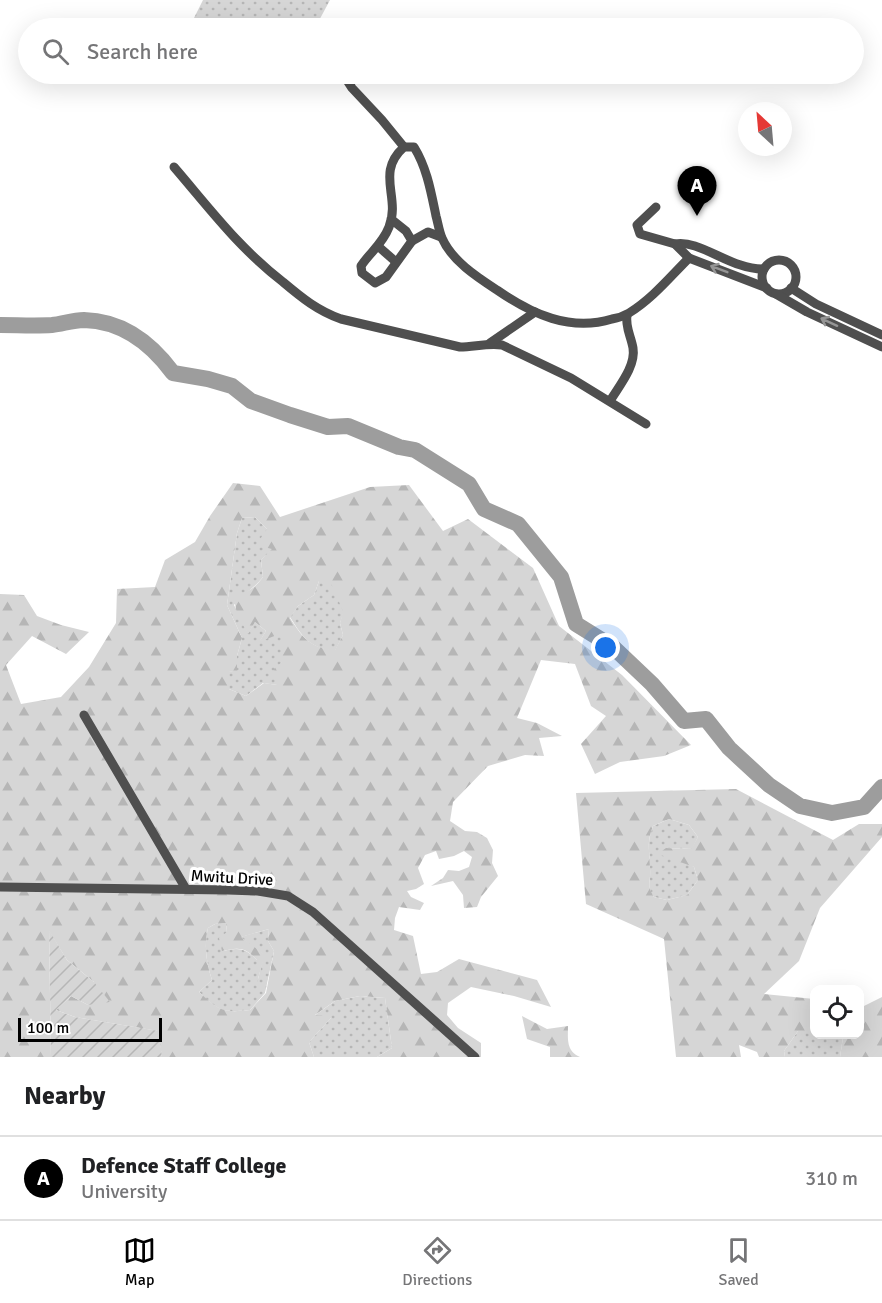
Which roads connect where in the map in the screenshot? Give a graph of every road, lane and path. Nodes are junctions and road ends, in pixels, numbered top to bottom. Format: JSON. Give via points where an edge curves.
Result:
{"nodes":[{"id":1,"x":349,"y":84,"type":"edge"},
{"id":2,"x":404,"y":147,"type":"junction"},
{"id":3,"x":174,"y":167,"type":"dead end"},
{"id":4,"x":656,"y":207,"type":"dead end"},
{"id":5,"x":391,"y":219,"type":"junction"},
{"id":6,"x":441,"y":237,"type":"junction"},
{"id":7,"x":412,"y":241,"type":"junction"},
{"id":8,"x":675,"y":244,"type":"junction"},
{"id":9,"x":379,"y":247,"type":"junction"},
{"id":10,"x":689,"y":258,"type":"junction"},
{"id":11,"x":396,"y":262,"type":"junction"},
{"id":12,"x":764,"y":269,"type":"junction"},
{"id":13,"x":766,"y":288,"type":"junction"},
{"id":14,"x":791,"y":288,"type":"junction"},
{"id":15,"x":776,"y":294,"type":"junction"},
{"id":16,"x":535,"y":312,"type":"junction"},
{"id":17,"x":627,"y":315,"type":"junction"},
{"id":18,"x":882,"y":335,"type":"edge"},
{"id":19,"x":490,"y":343,"type":"junction"},
{"id":20,"x":882,"y":347,"type":"edge"},
{"id":21,"x":610,"y":401,"type":"junction"},
{"id":22,"x":646,"y":424,"type":"dead end"},
{"id":23,"x":84,"y":715,"type":"dead end"},
{"id":24,"x":0,"y":887,"type":"edge"},
{"id":25,"x":186,"y":889,"type":"junction"},
{"id":26,"x":475,"y":1057,"type":"edge"}],
"edges":[{"from":1,"to":2,"type":"street"},
{"from":2,"to":5,"type":"street","via":[[390,164]]},
{"from":2,"to":6,"type":"street","via":[[414,147],[423,161]]},
{"from":3,"to":19,"type":"street","via":[[257,262],[323,312],[460,347]]},
{"from":4,"to":8,"type":"street","via":[[636,225],[640,234]]},
{"from":5,"to":7,"type":"street"},
{"from":5,"to":9,"type":"street"},
{"from":6,"to":7,"type":"street","via":[[428,232]]},
{"from":6,"to":16,"type":"street","via":[[449,251],[476,276]]},
{"from":7,"to":11,"type":"street"},
{"from":8,"to":10,"type":"street"},
{"from":8,"to":12,"type":"street","via":[[685,242],[735,264]]},
{"from":9,"to":11,"type":"street"},
{"from":9,"to":11,"type":"street","via":[[361,266],[362,273],[375,283],[386,277]]},
{"from":13,"to":10,"type":"street","one_way":true},
{"from":10,"to":17,"type":"street"},
{"from":12,"to":13,"type":"street","via":[[762,281]]},
{"from":12,"to":14,"type":"street","via":[[774,261],[790,265],[796,275]]},
{"from":13,"to":15,"type":"street"},
{"from":14,"to":15,"type":"street"},
{"from":14,"to":18,"type":"street"},
{"from":20,"to":15,"type":"street","one_way":true},
{"from":16,"to":17,"type":"street","via":[[572,324],[603,322]]},
{"from":16,"to":19,"type":"street"},
{"from":17,"to":21,"type":"street","via":[[625,323],[634,358]]},
{"from":19,"to":21,"type":"street","via":[[571,378]]},
{"from":21,"to":22,"type":"street"},
{"from":23,"to":25,"type":"street"},
{"from":24,"to":25,"type":"street","name":"Mwitu Drive"},
{"from":25,"to":26,"type":"street","name":"Mwitu Drive","via":[[288,896],[313,912]]}]}
